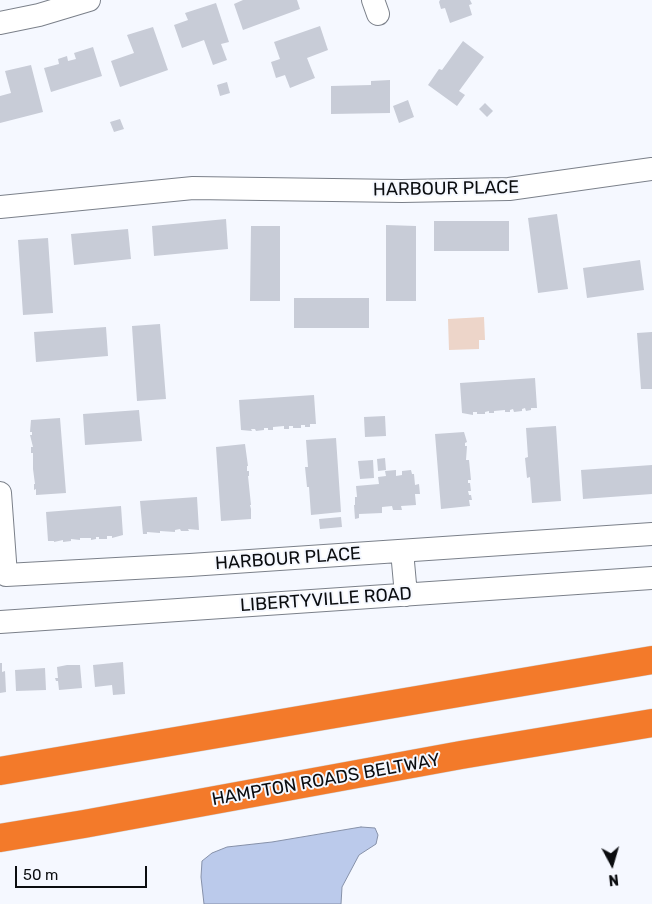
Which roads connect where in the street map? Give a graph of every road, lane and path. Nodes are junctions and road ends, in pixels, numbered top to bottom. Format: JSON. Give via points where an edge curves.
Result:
{"nodes":[{"id":1,"x":89,"y":0,"type":"edge"},
{"id":2,"x":0,"y":23,"type":"edge"},
{"id":3,"x":652,"y":169,"type":"edge"},
{"id":4,"x":0,"y":207,"type":"edge"},
{"id":5,"x":0,"y":493,"type":"edge"},
{"id":6,"x":652,"y":534,"type":"edge"},
{"id":7,"x":402,"y":551,"type":"junction"},
{"id":8,"x":652,"y":578,"type":"edge"},
{"id":9,"x":406,"y":595,"type":"junction"},
{"id":10,"x":0,"y":622,"type":"edge"},
{"id":11,"x":652,"y":660,"type":"edge"},
{"id":12,"x":652,"y":723,"type":"edge"},
{"id":13,"x":0,"y":771,"type":"edge"},
{"id":14,"x":0,"y":838,"type":"edge"}],
"edges":[{"from":1,"to":2,"type":"street"},
{"from":3,"to":4,"type":"street","name":"HARBOUR PLACE","via":[[509,189],[193,188]]},
{"from":5,"to":7,"type":"street","name":"HARBOUR PLACE","via":[[6,576]]},
{"from":6,"to":7,"type":"street","name":"HARBOUR PLACE"},
{"from":7,"to":9,"type":"street"},
{"from":8,"to":9,"type":"street","name":"LIBERTYVILLE ROAD"},
{"from":9,"to":10,"type":"street","name":"LIBERTYVILLE ROAD"},
{"from":11,"to":13,"type":"highway"},
{"from":12,"to":14,"type":"highway","name":"HAMPTON ROADS BELTWAY"}]}
